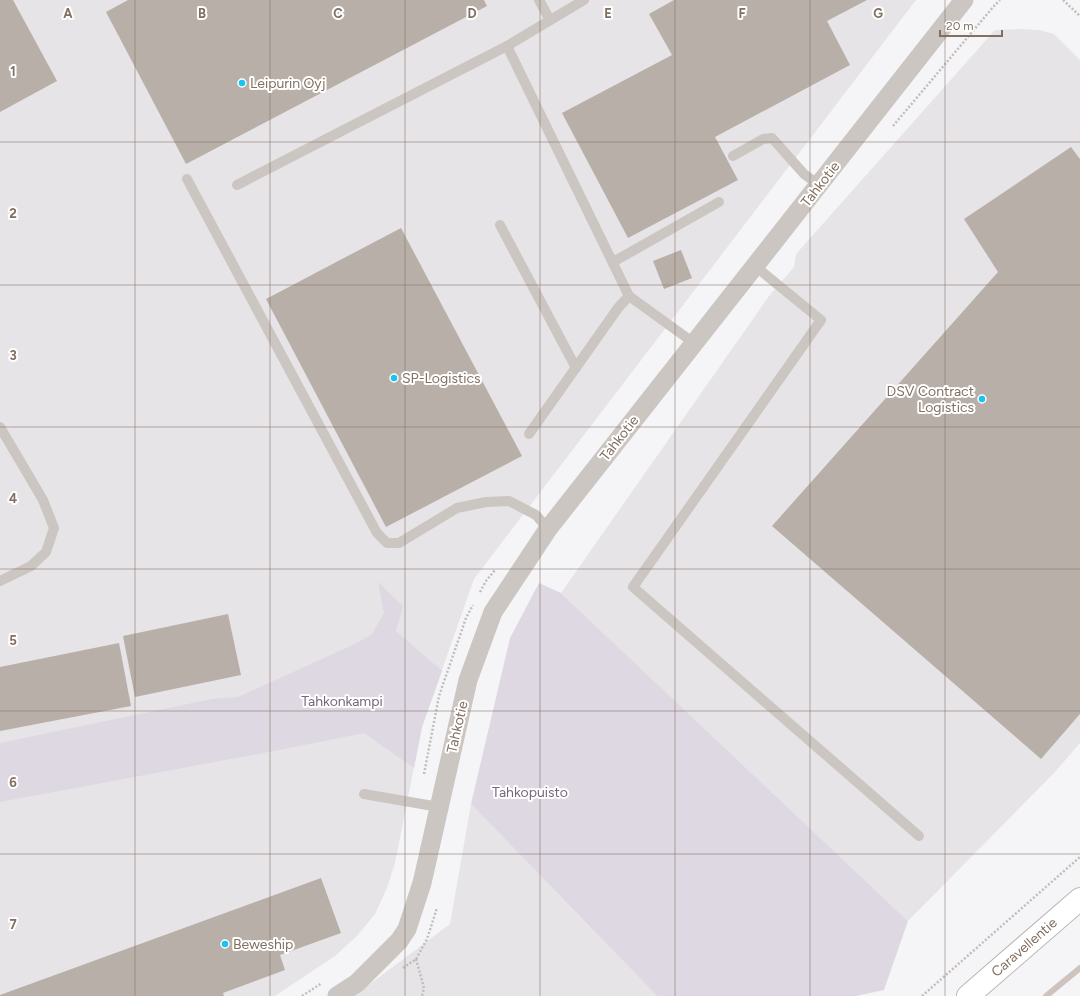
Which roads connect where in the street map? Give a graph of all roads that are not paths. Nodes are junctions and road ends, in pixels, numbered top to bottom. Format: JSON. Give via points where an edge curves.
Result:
{"nodes":[{"id":1,"x":539,"y":0,"type":"edge"},
{"id":2,"x":584,"y":0,"type":"edge"},
{"id":3,"x":964,"y":0,"type":"edge"},
{"id":4,"x":550,"y":20,"type":"junction"},
{"id":5,"x":507,"y":46,"type":"junction"},
{"id":6,"x":733,"y":156,"type":"dead end"},
{"id":7,"x":187,"y":179,"type":"dead end"},
{"id":8,"x":237,"y":185,"type":"dead end"},
{"id":9,"x":819,"y":185,"type":"junction"},
{"id":10,"x":719,"y":202,"type":"dead end"},
{"id":11,"x":500,"y":225,"type":"dead end"},
{"id":12,"x":613,"y":262,"type":"junction"},
{"id":13,"x":755,"y":266,"type":"junction"},
{"id":14,"x":629,"y":296,"type":"junction"},
{"id":15,"x":694,"y":343,"type":"junction"},
{"id":16,"x":576,"y":368,"type":"junction"},
{"id":17,"x":0,"y":427,"type":"edge"},
{"id":18,"x":529,"y":434,"type":"dead end"},
{"id":19,"x":548,"y":529,"type":"junction"},
{"id":20,"x":0,"y":581,"type":"edge"},
{"id":21,"x":364,"y":794,"type":"dead end"},
{"id":22,"x":439,"y":807,"type":"junction"},
{"id":23,"x":919,"y":836,"type":"dead end"},
{"id":24,"x":1080,"y":899,"type":"edge"},
{"id":25,"x":337,"y":996,"type":"edge"},
{"id":26,"x":968,"y":996,"type":"edge"}],
"edges":[{"from":1,"to":4,"type":"lane"},
{"from":2,"to":4,"type":"lane"},
{"from":3,"to":9,"type":"street","name":"Tahkotie"},
{"from":4,"to":5,"type":"lane"},
{"from":5,"to":8,"type":"lane"},
{"from":5,"to":12,"type":"lane"},
{"from":6,"to":9,"type":"lane","via":[[763,139],[772,138],[804,174]]},
{"from":7,"to":19,"type":"lane","via":[[377,533],[387,542],[399,543],[458,508],[486,502],[509,501],[536,515]]},
{"from":9,"to":13,"type":"street","name":"Tahkotie"},
{"from":10,"to":12,"type":"lane"},
{"from":11,"to":16,"type":"lane"},
{"from":12,"to":14,"type":"lane"},
{"from":13,"to":15,"type":"street","name":"Tahkotie"},
{"from":13,"to":23,"type":"lane","via":[[821,320],[633,587]]},
{"from":14,"to":15,"type":"lane"},
{"from":14,"to":16,"type":"lane"},
{"from":15,"to":19,"type":"street","name":"Tahkotie"},
{"from":16,"to":18,"type":"lane"},
{"from":17,"to":20,"type":"lane","via":[[43,500],[54,528],[46,552],[31,566]]},
{"from":19,"to":22,"type":"street","name":"Tahkotie","via":[[493,612],[468,680]]},
{"from":21,"to":22,"type":"lane"},
{"from":22,"to":25,"type":"street","name":"Tahkotie","via":[[422,883],[407,929],[400,941],[357,983]]},
{"from":24,"to":26,"type":"main road","name":"Caravellentie"}]}
